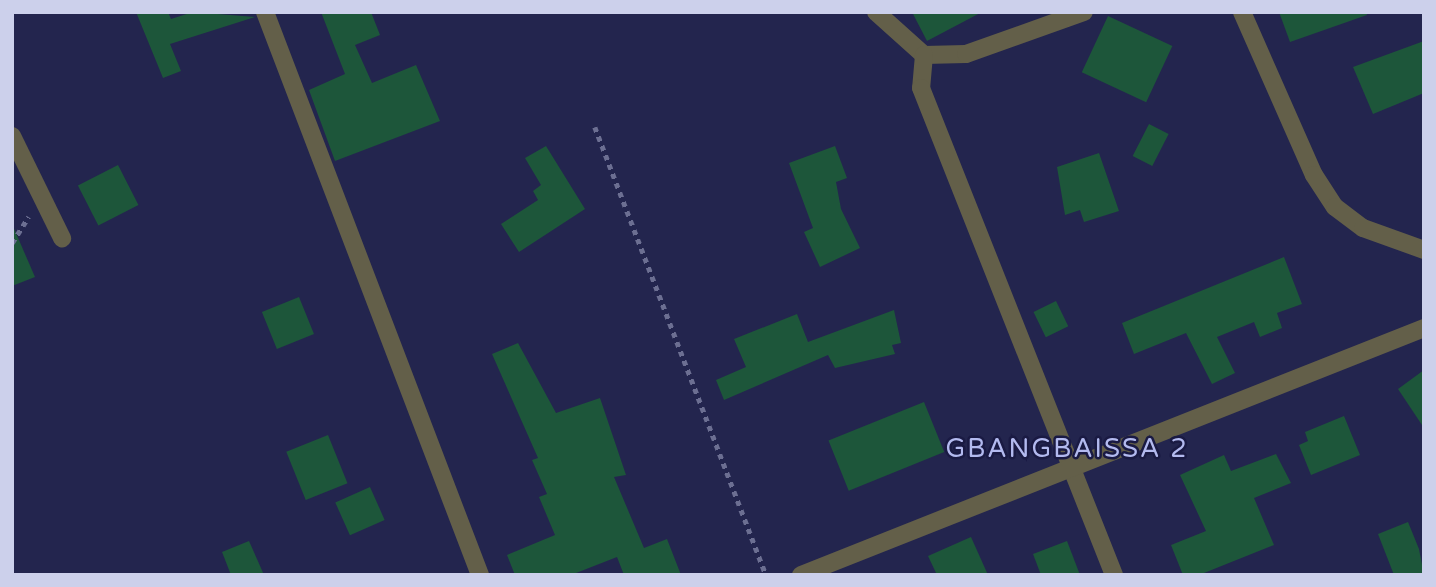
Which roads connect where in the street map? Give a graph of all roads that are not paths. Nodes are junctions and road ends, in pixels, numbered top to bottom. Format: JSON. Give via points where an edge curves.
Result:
{"nodes":[{"id":1,"x":265,"y":12,"type":"edge"},
{"id":2,"x":876,"y":12,"type":"edge"},
{"id":3,"x":1084,"y":12,"type":"edge"},
{"id":4,"x":1242,"y":12,"type":"edge"},
{"id":5,"x":924,"y":55,"type":"junction"},
{"id":6,"x":12,"y":136,"type":"edge"},
{"id":7,"x":62,"y":238,"type":"dead end"},
{"id":8,"x":1424,"y":250,"type":"edge"},
{"id":9,"x":1424,"y":328,"type":"edge"},
{"id":10,"x":1073,"y":468,"type":"junction"},
{"id":11,"x":480,"y":575,"type":"edge"},
{"id":12,"x":801,"y":575,"type":"edge"},
{"id":13,"x":1114,"y":575,"type":"edge"}],
"edges":[{"from":1,"to":11,"type":"street"},
{"from":2,"to":5,"type":"street"},
{"from":3,"to":5,"type":"street","via":[[966,54]]},
{"from":4,"to":8,"type":"street","via":[[1314,175],[1335,207],[1363,228]]},
{"from":5,"to":10,"type":"street","via":[[921,89]]},
{"from":6,"to":7,"type":"street"},
{"from":9,"to":10,"type":"street"},
{"from":10,"to":12,"type":"street"},
{"from":10,"to":13,"type":"street"}]}
